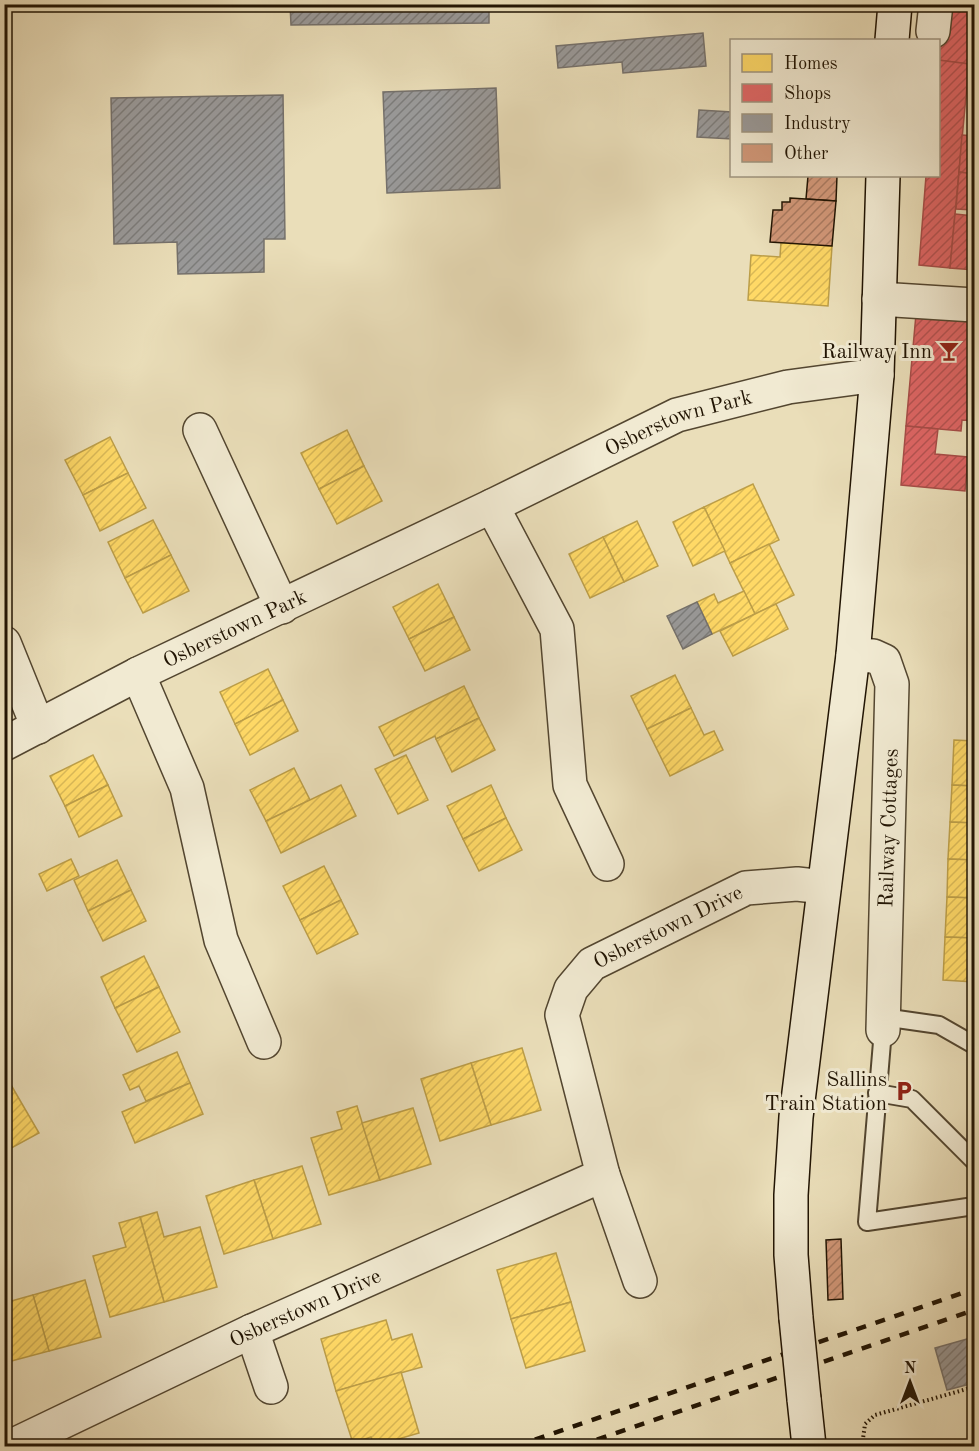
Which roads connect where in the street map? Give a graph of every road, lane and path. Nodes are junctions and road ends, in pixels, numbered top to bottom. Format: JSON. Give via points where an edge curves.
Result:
{"nodes":[{"id":1,"x":895,"y":4,"type":"edge"},
{"id":2,"x":892,"y":39,"type":"edge"},
{"id":3,"x":883,"y":177,"type":"edge"},
{"id":4,"x":879,"y":299,"type":"junction"},
{"id":5,"x":975,"y":305,"type":"edge"},
{"id":6,"x":877,"y":375,"type":"junction"},
{"id":7,"x":200,"y":430,"type":"dead end"},
{"id":8,"x":492,"y":506,"type":"junction"},
{"id":9,"x":282,"y":607,"type":"junction"},
{"id":10,"x":4,"y":643,"type":"edge"},
{"id":11,"x":853,"y":655,"type":"junction"},
{"id":12,"x":138,"y":674,"type":"junction"},
{"id":13,"x":38,"y":727,"type":"junction"},
{"id":14,"x":4,"y":744,"type":"edge"},
{"id":15,"x":607,"y":864,"type":"dead end"},
{"id":16,"x":824,"y":887,"type":"junction"},
{"id":17,"x":883,"y":1023,"type":"junction"},
{"id":18,"x":264,"y":1042,"type":"dead end"},
{"id":19,"x":975,"y":1045,"type":"edge"},
{"id":20,"x":877,"y":1093,"type":"junction"},
{"id":21,"x":975,"y":1161,"type":"edge"},
{"id":22,"x":603,"y":1176,"type":"junction"},
{"id":23,"x":975,"y":1206,"type":"edge"},
{"id":24,"x":640,"y":1281,"type":"dead end"},
{"id":25,"x":252,"y":1331,"type":"junction"},
{"id":26,"x":271,"y":1387,"type":"dead end"},
{"id":27,"x":975,"y":1387,"type":"edge"},
{"id":28,"x":12,"y":1446,"type":"edge"},
{"id":29,"x":809,"y":1446,"type":"edge"},
{"id":30,"x":862,"y":1446,"type":"edge"}],
"edges":[{"from":1,"to":2,"type":"street"},
{"from":3,"to":4,"type":"street"},
{"from":4,"to":5,"type":"street"},
{"from":4,"to":6,"type":"street"},
{"from":6,"to":8,"type":"street","name":"Osberstown Park","via":[[788,387],[677,415]]},
{"from":6,"to":11,"type":"street"},
{"from":7,"to":9,"type":"street"},
{"from":8,"to":9,"type":"street","name":"Osberstown Park"},
{"from":8,"to":15,"type":"street","via":[[557,629],[570,786]]},
{"from":9,"to":12,"type":"street","name":"Osberstown Park"},
{"from":10,"to":13,"type":"street"},
{"from":11,"to":16,"type":"street"},
{"from":11,"to":17,"type":"street","name":"Railway Cottages","via":[[873,656],[884,662],[892,684]]},
{"from":12,"to":13,"type":"street","name":"Osberstown Park"},
{"from":12,"to":18,"type":"street","name":"Osberstown Park","via":[[187,788],[221,940]]},
{"from":13,"to":14,"type":"street","name":"Osberstown Park"},
{"from":16,"to":22,"type":"street","name":"Osberstown Drive","via":[[797,884],[746,888],[592,964],[571,988],[562,1015]]},
{"from":16,"to":29,"type":"street","bridge":true,"via":[[796,1117],[791,1195],[791,1255]]},
{"from":17,"to":19,"type":"lane","via":[[939,1025]]},
{"from":17,"to":20,"type":"lane"},
{"from":20,"to":21,"type":"lane","via":[[912,1099]]},
{"from":20,"to":23,"type":"lane","via":[[867,1222]]},
{"from":22,"to":24,"type":"street","name":"Osberstown Drive"},
{"from":22,"to":25,"type":"street","name":"Osberstown Drive"},
{"from":25,"to":26,"type":"street"},
{"from":25,"to":28,"type":"street","name":"Osberstown Drive"},
{"from":27,"to":30,"type":"path","via":[[875,1415],[865,1424]]}]}
